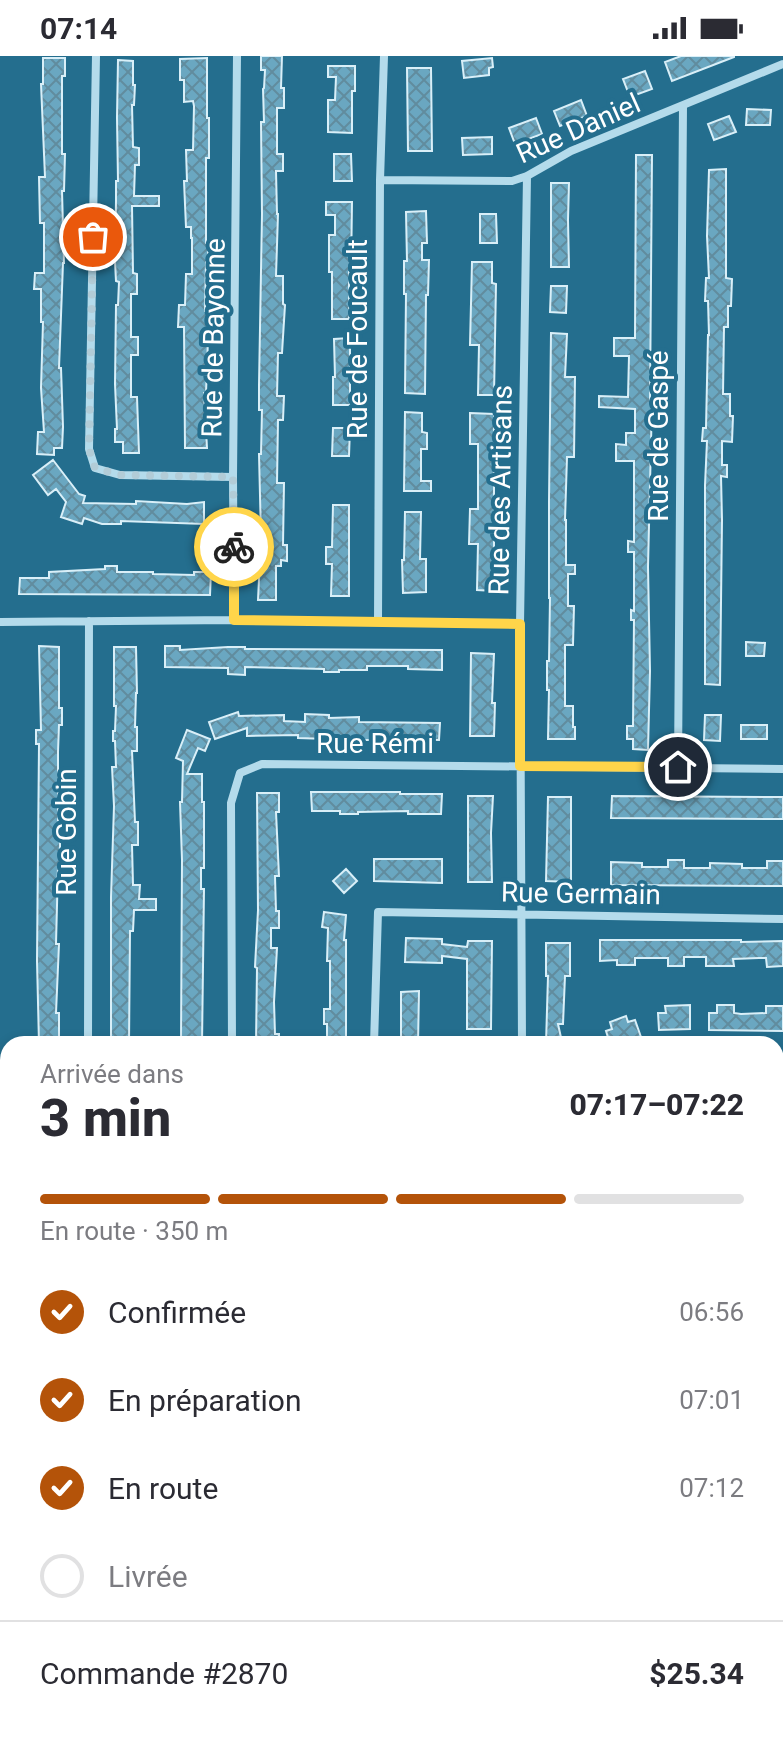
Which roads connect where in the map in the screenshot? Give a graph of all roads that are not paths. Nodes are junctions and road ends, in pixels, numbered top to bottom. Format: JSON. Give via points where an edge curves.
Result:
{"nodes":[{"id":1,"x":96,"y":56,"type":"edge"},
{"id":2,"x":237,"y":56,"type":"edge"},
{"id":3,"x":384,"y":56,"type":"edge"},
{"id":4,"x":783,"y":64,"type":"edge"},
{"id":5,"x":683,"y":106,"type":"junction"},
{"id":6,"x":527,"y":176,"type":"junction"},
{"id":7,"x":380,"y":180,"type":"junction"},
{"id":8,"x":233,"y":477,"type":"junction"},
{"id":9,"x":234,"y":620,"type":"junction"},
{"id":10,"x":89,"y":621,"type":"junction"},
{"id":11,"x":0,"y":622,"type":"edge"},
{"id":12,"x":378,"y":622,"type":"junction"},
{"id":13,"x":520,"y":624,"type":"junction"},
{"id":14,"x":520,"y":766,"type":"junction"},
{"id":15,"x":678,"y":767,"type":"junction"},
{"id":16,"x":783,"y":769,"type":"edge"},
{"id":17,"x":520,"y":913,"type":"junction"},
{"id":18,"x":783,"y":919,"type":"edge"},
{"id":19,"x":88,"y":1036,"type":"edge"},
{"id":20,"x":232,"y":1036,"type":"edge"},
{"id":21,"x":374,"y":1036,"type":"edge"},
{"id":22,"x":522,"y":1036,"type":"edge"}],
"edges":[{"from":1,"to":8,"type":"street","via":[[89,449],[95,468],[120,475]]},
{"from":2,"to":8,"type":"street","name":"Rue de Bayonne"},
{"from":3,"to":7,"type":"street","name":"Rue de Foucault"},
{"from":4,"to":5,"type":"street","name":"Rue Daniel"},
{"from":5,"to":6,"type":"street","name":"Rue Daniel","via":[[571,151]]},
{"from":5,"to":15,"type":"street","name":"Rue de Gaspé"},
{"from":6,"to":7,"type":"street","name":"Rue Daniel","via":[[512,181]]},
{"from":6,"to":13,"type":"street","name":"Rue des Artisans"},
{"from":7,"to":12,"type":"street","name":"Rue de Foucault"},
{"from":8,"to":9,"type":"street","name":"Rue de Bayonne"},
{"from":9,"to":10,"type":"street"},
{"from":9,"to":12,"type":"street"},
{"from":10,"to":11,"type":"street"},
{"from":10,"to":19,"type":"street","name":"Rue Gobin"},
{"from":12,"to":13,"type":"street"},
{"from":13,"to":14,"type":"street","name":"Rue des Artisans"},
{"from":14,"to":15,"type":"street","name":"Rue Rémi"},
{"from":14,"to":17,"type":"street","name":"Rue des Artisans"},
{"from":14,"to":20,"type":"street","name":"Rue Rémi","via":[[262,764],[240,773],[231,803]]},
{"from":15,"to":16,"type":"street","name":"Rue Rémi"},
{"from":17,"to":18,"type":"street","name":"Rue Germain"},
{"from":17,"to":21,"type":"street","name":"Rue Germain","via":[[378,912]]},
{"from":17,"to":22,"type":"street","name":"Rue des Artisans"}]}
